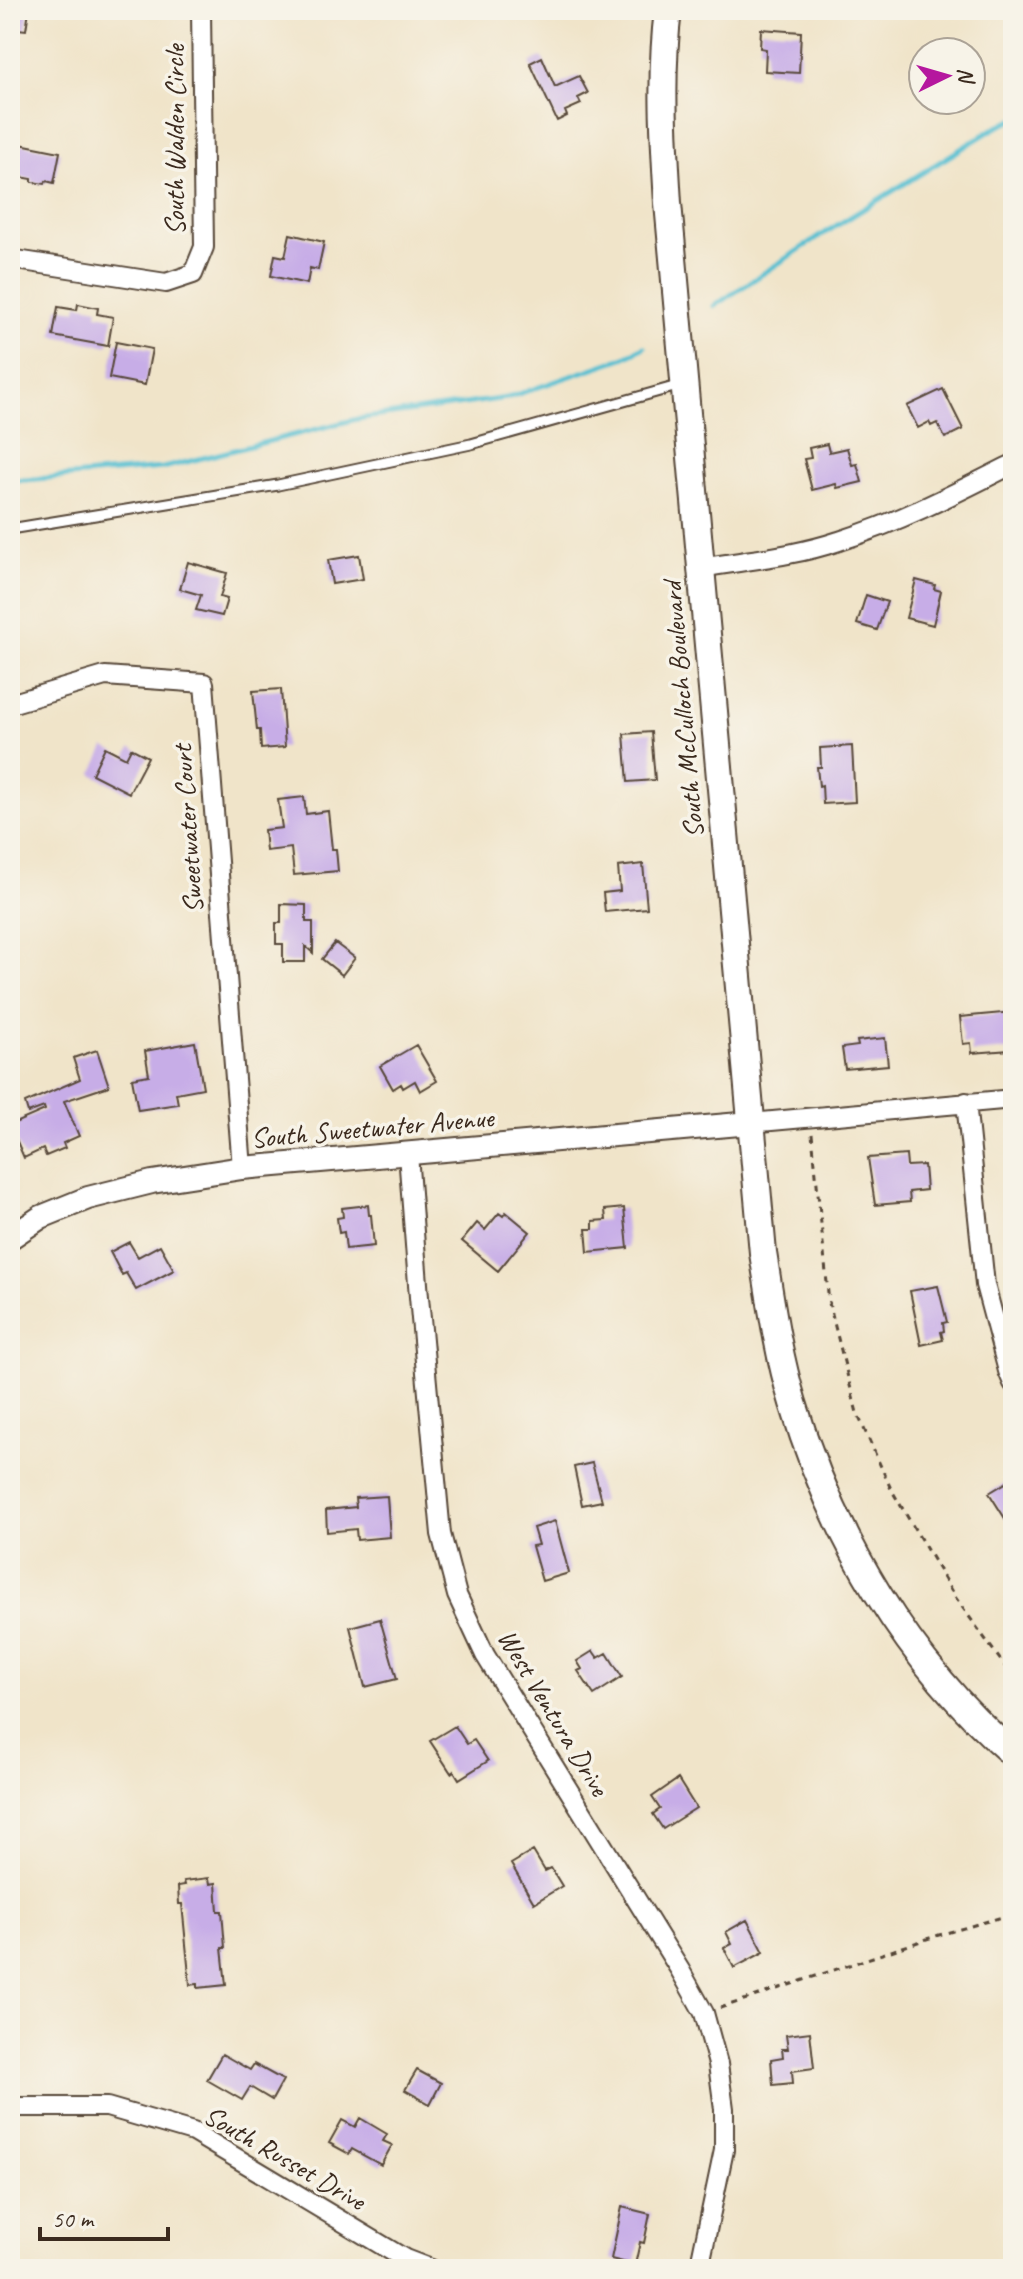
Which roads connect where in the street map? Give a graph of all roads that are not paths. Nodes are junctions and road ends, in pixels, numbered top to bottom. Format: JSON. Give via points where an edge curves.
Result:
{"nodes":[{"id":1,"x":201,"y":10,"type":"edge"},
{"id":2,"x":668,"y":10,"type":"edge"},
{"id":3,"x":10,"y":259,"type":"edge"},
{"id":4,"x":684,"y":384,"type":"junction"},
{"id":5,"x":1013,"y":464,"type":"edge"},
{"id":6,"x":10,"y":529,"type":"edge"},
{"id":7,"x":701,"y":568,"type":"junction"},
{"id":8,"x":10,"y":704,"type":"edge"},
{"id":9,"x":1013,"y":1099,"type":"edge"},
{"id":10,"x":966,"y":1102,"type":"junction"},
{"id":11,"x":751,"y":1123,"type":"junction"},
{"id":12,"x":408,"y":1154,"type":"junction"},
{"id":13,"x":242,"y":1168,"type":"junction"},
{"id":14,"x":10,"y":1238,"type":"edge"},
{"id":15,"x":1013,"y":1383,"type":"edge"},
{"id":16,"x":1013,"y":1754,"type":"edge"},
{"id":17,"x":10,"y":2107,"type":"edge"},
{"id":18,"x":431,"y":2269,"type":"edge"},
{"id":19,"x":699,"y":2269,"type":"edge"}],
"edges":[{"from":1,"to":3,"type":"street","name":"South Walden Circle","via":[[204,247],[193,274],[166,283]]},
{"from":2,"to":4,"type":"main road","name":"South McCulloch Boulevard","via":[[663,120]]},
{"from":4,"to":6,"type":"lane","via":[[471,444],[353,470]]},
{"from":4,"to":7,"type":"main road","name":"South McCulloch Boulevard"},
{"from":5,"to":7,"type":"street","via":[[888,524],[837,542]]},
{"from":7,"to":11,"type":"main road","name":"South McCulloch Boulevard"},
{"from":8,"to":13,"type":"street","name":"Sweetwater Court","via":[[105,676],[204,683]]},
{"from":9,"to":10,"type":"street"},
{"from":10,"to":11,"type":"street"},
{"from":10,"to":15,"type":"street","via":[[985,1285]]},
{"from":11,"to":12,"type":"street","name":"South Sweetwater Avenue"},
{"from":11,"to":16,"type":"main road","name":"South McCulloch Boulevard","via":[[775,1328],[792,1402],[822,1488],[894,1619],[944,1685]]},
{"from":12,"to":13,"type":"street","name":"South Sweetwater Avenue"},
{"from":12,"to":19,"type":"street","name":"West Ventura Drive","via":[[441,1534],[457,1595],[485,1655],[704,2013],[718,2064],[724,2150]]},
{"from":13,"to":14,"type":"street","name":"South Sweetwater Avenue","via":[[88,1198],[41,1217]]},
{"from":17,"to":18,"type":"street","name":"South Russet Drive","via":[[107,2107],[193,2132],[405,2259]]}]}
